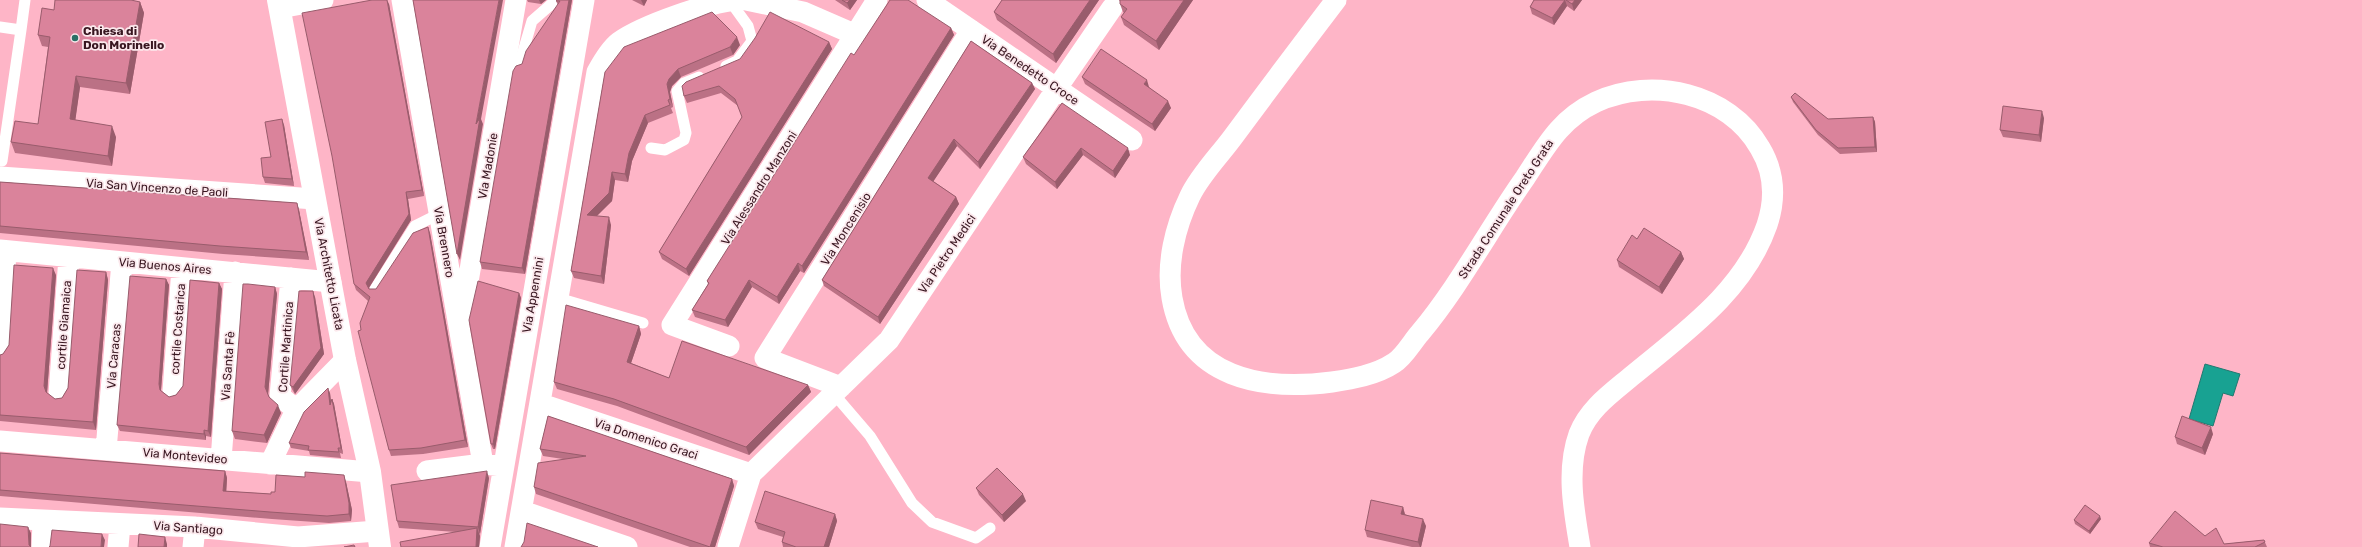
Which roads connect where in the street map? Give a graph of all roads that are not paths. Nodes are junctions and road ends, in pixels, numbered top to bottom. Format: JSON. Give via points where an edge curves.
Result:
{"nodes":[{"id":1,"x":25,"y":0,"type":"edge"},
{"id":2,"x":323,"y":0,"type":"edge"},
{"id":3,"x":402,"y":0,"type":"edge"},
{"id":4,"x":516,"y":0,"type":"edge"},
{"id":5,"x":556,"y":0,"type":"edge"},
{"id":6,"x":584,"y":0,"type":"edge"},
{"id":7,"x":738,"y":0,"type":"edge"},
{"id":8,"x":877,"y":0,"type":"edge"},
{"id":9,"x":927,"y":0,"type":"edge"},
{"id":10,"x":1336,"y":0,"type":"edge"},
{"id":11,"x":279,"y":4,"type":"edge"},
{"id":12,"x":1112,"y":8,"type":"dead end"},
{"id":13,"x":0,"y":27,"type":"edge"},
{"id":14,"x":21,"y":30,"type":"junction"},
{"id":15,"x":972,"y":30,"type":"junction"},
{"id":16,"x":856,"y":35,"type":"junction"},
{"id":17,"x":519,"y":65,"type":"edge"},
{"id":18,"x":1057,"y":88,"type":"junction"},
{"id":19,"x":1132,"y":140,"type":"dead end"},
{"id":20,"x":651,"y":148,"type":"dead end"},
{"id":21,"x":1,"y":169,"type":"edge"},
{"id":22,"x":315,"y":199,"type":"junction"},
{"id":23,"x":439,"y":214,"type":"junction"},
{"id":24,"x":3,"y":251,"type":"edge"},
{"id":25,"x":69,"y":257,"type":"junction"},
{"id":26,"x":122,"y":262,"type":"junction"},
{"id":27,"x":182,"y":268,"type":"junction"},
{"id":28,"x":235,"y":272,"type":"junction"},
{"id":29,"x":291,"y":278,"type":"junction"},
{"id":30,"x":331,"y":282,"type":"junction"},
{"id":31,"x":375,"y":289,"type":"edge"},
{"id":32,"x":558,"y":298,"type":"junction"},
{"id":33,"x":643,"y":323,"type":"dead end"},
{"id":34,"x":460,"y":332,"type":"junction"},
{"id":35,"x":729,"y":346,"type":"dead end"},
{"id":36,"x":0,"y":351,"type":"edge"},
{"id":37,"x":345,"y":360,"type":"junction"},
{"id":38,"x":838,"y":390,"type":"junction"},
{"id":39,"x":173,"y":391,"type":"dead end"},
{"id":40,"x":59,"y":394,"type":"dead end"},
{"id":41,"x":541,"y":404,"type":"junction"},
{"id":42,"x":296,"y":410,"type":"junction"},
{"id":43,"x":0,"y":441,"type":"edge"},
{"id":44,"x":106,"y":450,"type":"junction"},
{"id":45,"x":221,"y":460,"type":"junction"},
{"id":46,"x":270,"y":464,"type":"junction"},
{"id":47,"x":493,"y":465,"type":"junction"},
{"id":48,"x":427,"y":471,"type":"dead end"},
{"id":49,"x":370,"y":472,"type":"junction"},
{"id":50,"x":751,"y":474,"type":"junction"},
{"id":51,"x":522,"y":511,"type":"junction"},
{"id":52,"x":0,"y":518,"type":"edge"},
{"id":53,"x":44,"y":522,"type":"junction"},
{"id":54,"x":120,"y":524,"type":"junction"},
{"id":55,"x":990,"y":528,"type":"dead end"},
{"id":56,"x":194,"y":537,"type":"edge"},
{"id":57,"x":378,"y":539,"type":"edge"},
{"id":58,"x":42,"y":547,"type":"edge"},
{"id":59,"x":118,"y":547,"type":"edge"},
{"id":60,"x":490,"y":547,"type":"edge"},
{"id":61,"x":515,"y":547,"type":"edge"},
{"id":62,"x":628,"y":547,"type":"edge"},
{"id":63,"x":728,"y":547,"type":"edge"},
{"id":64,"x":1580,"y":547,"type":"edge"}],
"edges":[{"from":1,"to":14,"type":"lane"},
{"from":2,"to":11,"type":"street"},
{"from":3,"to":23,"type":"street","name":"Via Brennero"},
{"from":4,"to":34,"type":"street","name":"Via Madonie"},
{"from":5,"to":17,"type":"lane","via":[[532,21]]},
{"from":6,"to":47,"type":"street","name":"Via Appennini","via":[[578,43]]},
{"from":7,"to":16,"type":"street","via":[[803,12]]},
{"from":7,"to":20,"type":"lane","via":[[752,41],[737,61],[684,83],[677,91],[686,134],[684,140],[665,150]]},
{"from":7,"to":32,"type":"street","name":"Via Appennini","via":[[708,5],[639,31],[619,43],[604,60],[593,86]]},
{"from":8,"to":16,"type":"street","name":"Via Alessandro Manzoni"},
{"from":9,"to":15,"type":"street","name":"Via Benedetto Croce"},
{"from":10,"to":64,"type":"street","name":"Strada Comunale Oreto Grata","via":[[1191,194],[1173,246],[1169,271],[1172,302],[1189,345],[1207,362],[1250,381],[1311,385],[1356,378],[1395,363],[1443,306],[1498,216],[1560,126],[1576,113],[1600,100],[1641,89],[1688,94],[1732,114],[1762,150],[1773,178],[1773,207],[1760,244],[1742,274],[1718,303],[1597,405],[1580,433],[1572,485]]},
{"from":11,"to":22,"type":"street","name":"Via Architetto Licata"},
{"from":12,"to":18,"type":"street","name":"Via Pietro Medici"},
{"from":13,"to":14,"type":"lane"},
{"from":14,"to":21,"type":"lane"},
{"from":15,"to":18,"type":"street","name":"Via Benedetto Croce"},
{"from":15,"to":38,"type":"street","name":"Via Moncenisio","via":[[765,358]]},
{"from":16,"to":35,"type":"street","name":"Via Alessandro Manzoni","via":[[672,325]]},
{"from":18,"to":19,"type":"street","name":"Via Benedetto Croce"},
{"from":18,"to":38,"type":"street","name":"Via Pietro Medici","via":[[889,340]]},
{"from":21,"to":22,"type":"street","name":"Via San Vincenzo de Paoli"},
{"from":22,"to":30,"type":"street","name":"Via Architetto Licata"},
{"from":23,"to":31,"type":"lane","via":[[414,226]]},
{"from":23,"to":34,"type":"street","name":"Via Brennero"},
{"from":24,"to":25,"type":"street","name":"Via Buenos Aires"},
{"from":24,"to":36,"type":"street"},
{"from":25,"to":26,"type":"street","name":"Via Buenos Aires"},
{"from":25,"to":40,"type":"street","name":"cortile Giamaica"},
{"from":26,"to":27,"type":"street","name":"Via Buenos Aires"},
{"from":26,"to":44,"type":"street","name":"Via Caracas"},
{"from":27,"to":28,"type":"street","name":"Via Buenos Aires"},
{"from":27,"to":39,"type":"street","name":"cortile Costarica"},
{"from":28,"to":29,"type":"street","name":"Via Buenos Aires"},
{"from":28,"to":45,"type":"street","name":"Via Santa Fè"},
{"from":29,"to":30,"type":"street","name":"Via Buenos Aires"},
{"from":29,"to":42,"type":"street","name":"Cortile Martinica","via":[[280,396]]},
{"from":30,"to":37,"type":"street","name":"Via Architetto Licata"},
{"from":32,"to":33,"type":"lane"},
{"from":32,"to":41,"type":"street","name":"Via Appennini"},
{"from":34,"to":47,"type":"street","name":"Via Brennero"},
{"from":37,"to":42,"type":"street"},
{"from":37,"to":49,"type":"street","name":"Via Architetto Licata"},
{"from":38,"to":50,"type":"street","name":"Via Pietro Medici"},
{"from":38,"to":55,"type":"lane","via":[[912,503],[932,522],[976,538]]},
{"from":41,"to":50,"type":"street","name":"Via Domenico Graci"},
{"from":41,"to":51,"type":"street","name":"Via Appennini"},
{"from":42,"to":46,"type":"street"},
{"from":43,"to":44,"type":"street","name":"Via Montevideo"},
{"from":44,"to":45,"type":"street","name":"Via Montevideo"},
{"from":45,"to":46,"type":"street","name":"Via Montevideo"},
{"from":46,"to":49,"type":"street","name":"Via Montevideo"},
{"from":47,"to":48,"type":"street"},
{"from":47,"to":60,"type":"street","name":"Via Appennini","via":[[499,504]]},
{"from":49,"to":57,"type":"street","name":"Via Architetto Licata"},
{"from":50,"to":63,"type":"street"},
{"from":51,"to":61,"type":"street","name":"Via Appennini"},
{"from":51,"to":62,"type":"street"},
{"from":52,"to":53,"type":"street","name":"Via Santiago"},
{"from":53,"to":54,"type":"street","name":"Via Santiago"},
{"from":53,"to":58,"type":"street"},
{"from":54,"to":56,"type":"street","name":"Via Santiago"},
{"from":54,"to":59,"type":"street"},
{"from":56,"to":57,"type":"street","name":"Via Santiago"}]}
